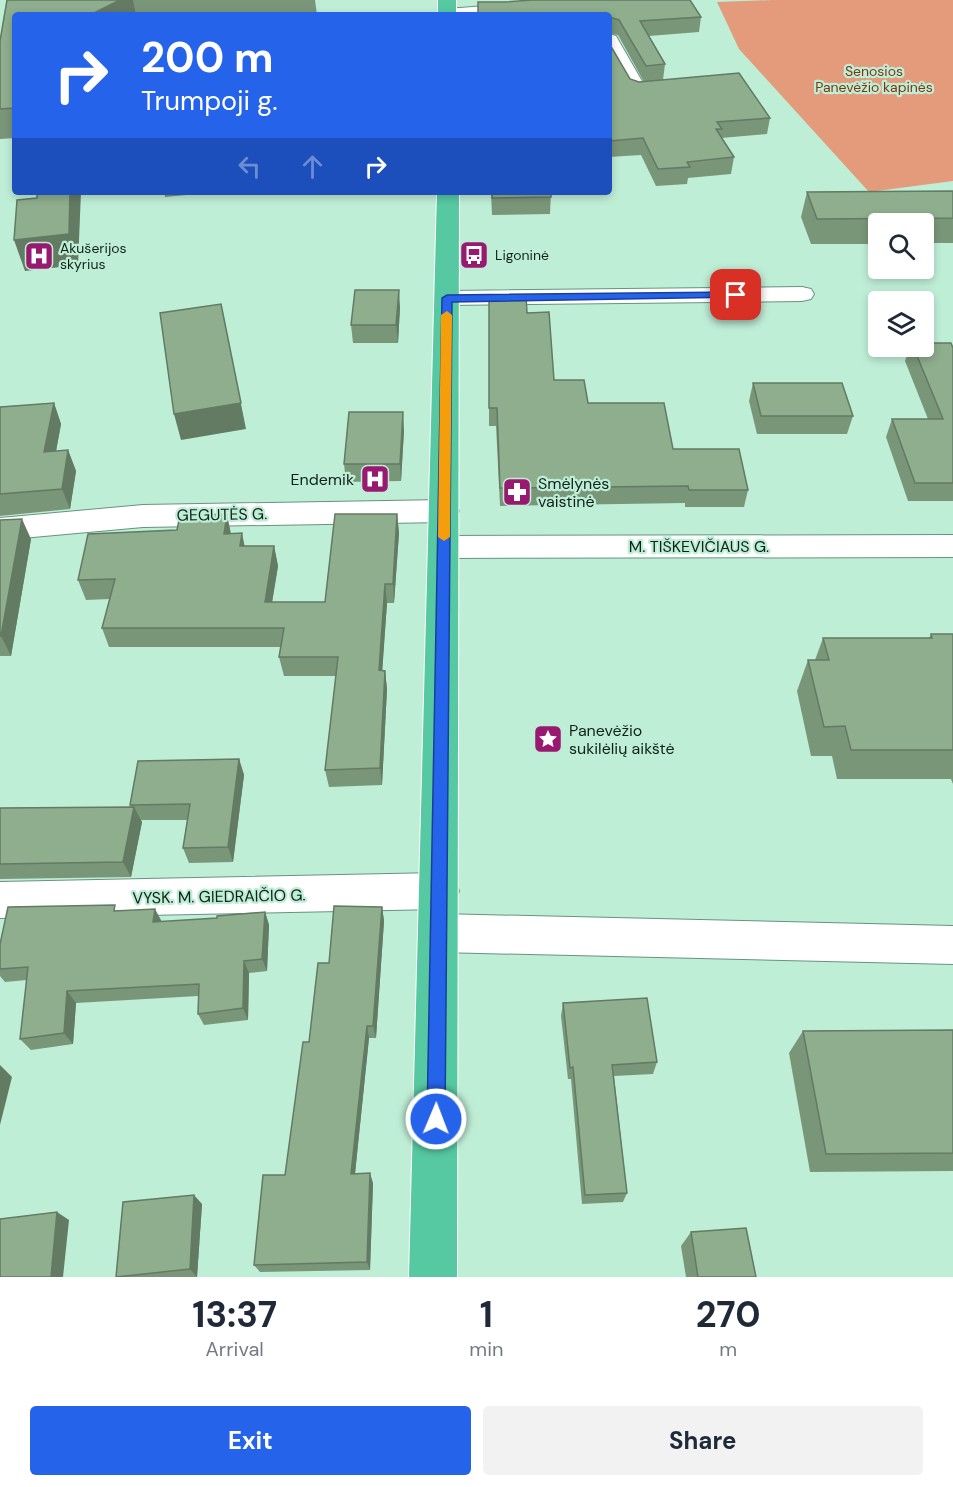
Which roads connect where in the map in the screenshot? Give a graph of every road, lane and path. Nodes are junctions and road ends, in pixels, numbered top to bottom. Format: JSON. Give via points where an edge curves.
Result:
{"nodes":[{"id":1,"x":543,"y":7,"type":"edge"},
{"id":2,"x":447,"y":10,"type":"edge"},
{"id":3,"x":612,"y":45,"type":"edge"},
{"id":4,"x":675,"y":87,"type":"edge"},
{"id":5,"x":448,"y":195,"type":"edge"},
{"id":6,"x":802,"y":294,"type":"dead end"},
{"id":7,"x":447,"y":298,"type":"junction"},
{"id":8,"x":444,"y":511,"type":"junction"},
{"id":9,"x":0,"y":529,"type":"edge"},
{"id":10,"x":444,"y":546,"type":"junction"},
{"id":11,"x":953,"y":546,"type":"edge"},
{"id":12,"x":439,"y":891,"type":"junction"},
{"id":13,"x":0,"y":900,"type":"edge"},
{"id":14,"x":439,"y":933,"type":"junction"},
{"id":15,"x":953,"y":945,"type":"edge"},
{"id":16,"x":433,"y":1277,"type":"edge"}],
"edges":[{"from":1,"to":2,"type":"street"},
{"from":3,"to":4,"type":"street","via":[[637,90]]},
{"from":5,"to":7,"type":"highway"},
{"from":6,"to":7,"type":"street"},
{"from":7,"to":8,"type":"highway"},
{"from":8,"to":9,"type":"street","name":"GEGUTĖS G.","via":[[143,516]]},
{"from":8,"to":10,"type":"highway"},
{"from":10,"to":11,"type":"street","name":"M. TIŠKEVIČIAUS G."},
{"from":10,"to":12,"type":"highway"},
{"from":12,"to":13,"type":"street","name":"VYSK. M. GIEDRAIČIO G."},
{"from":12,"to":14,"type":"highway"},
{"from":14,"to":15,"type":"street"},
{"from":14,"to":16,"type":"highway"}]}
